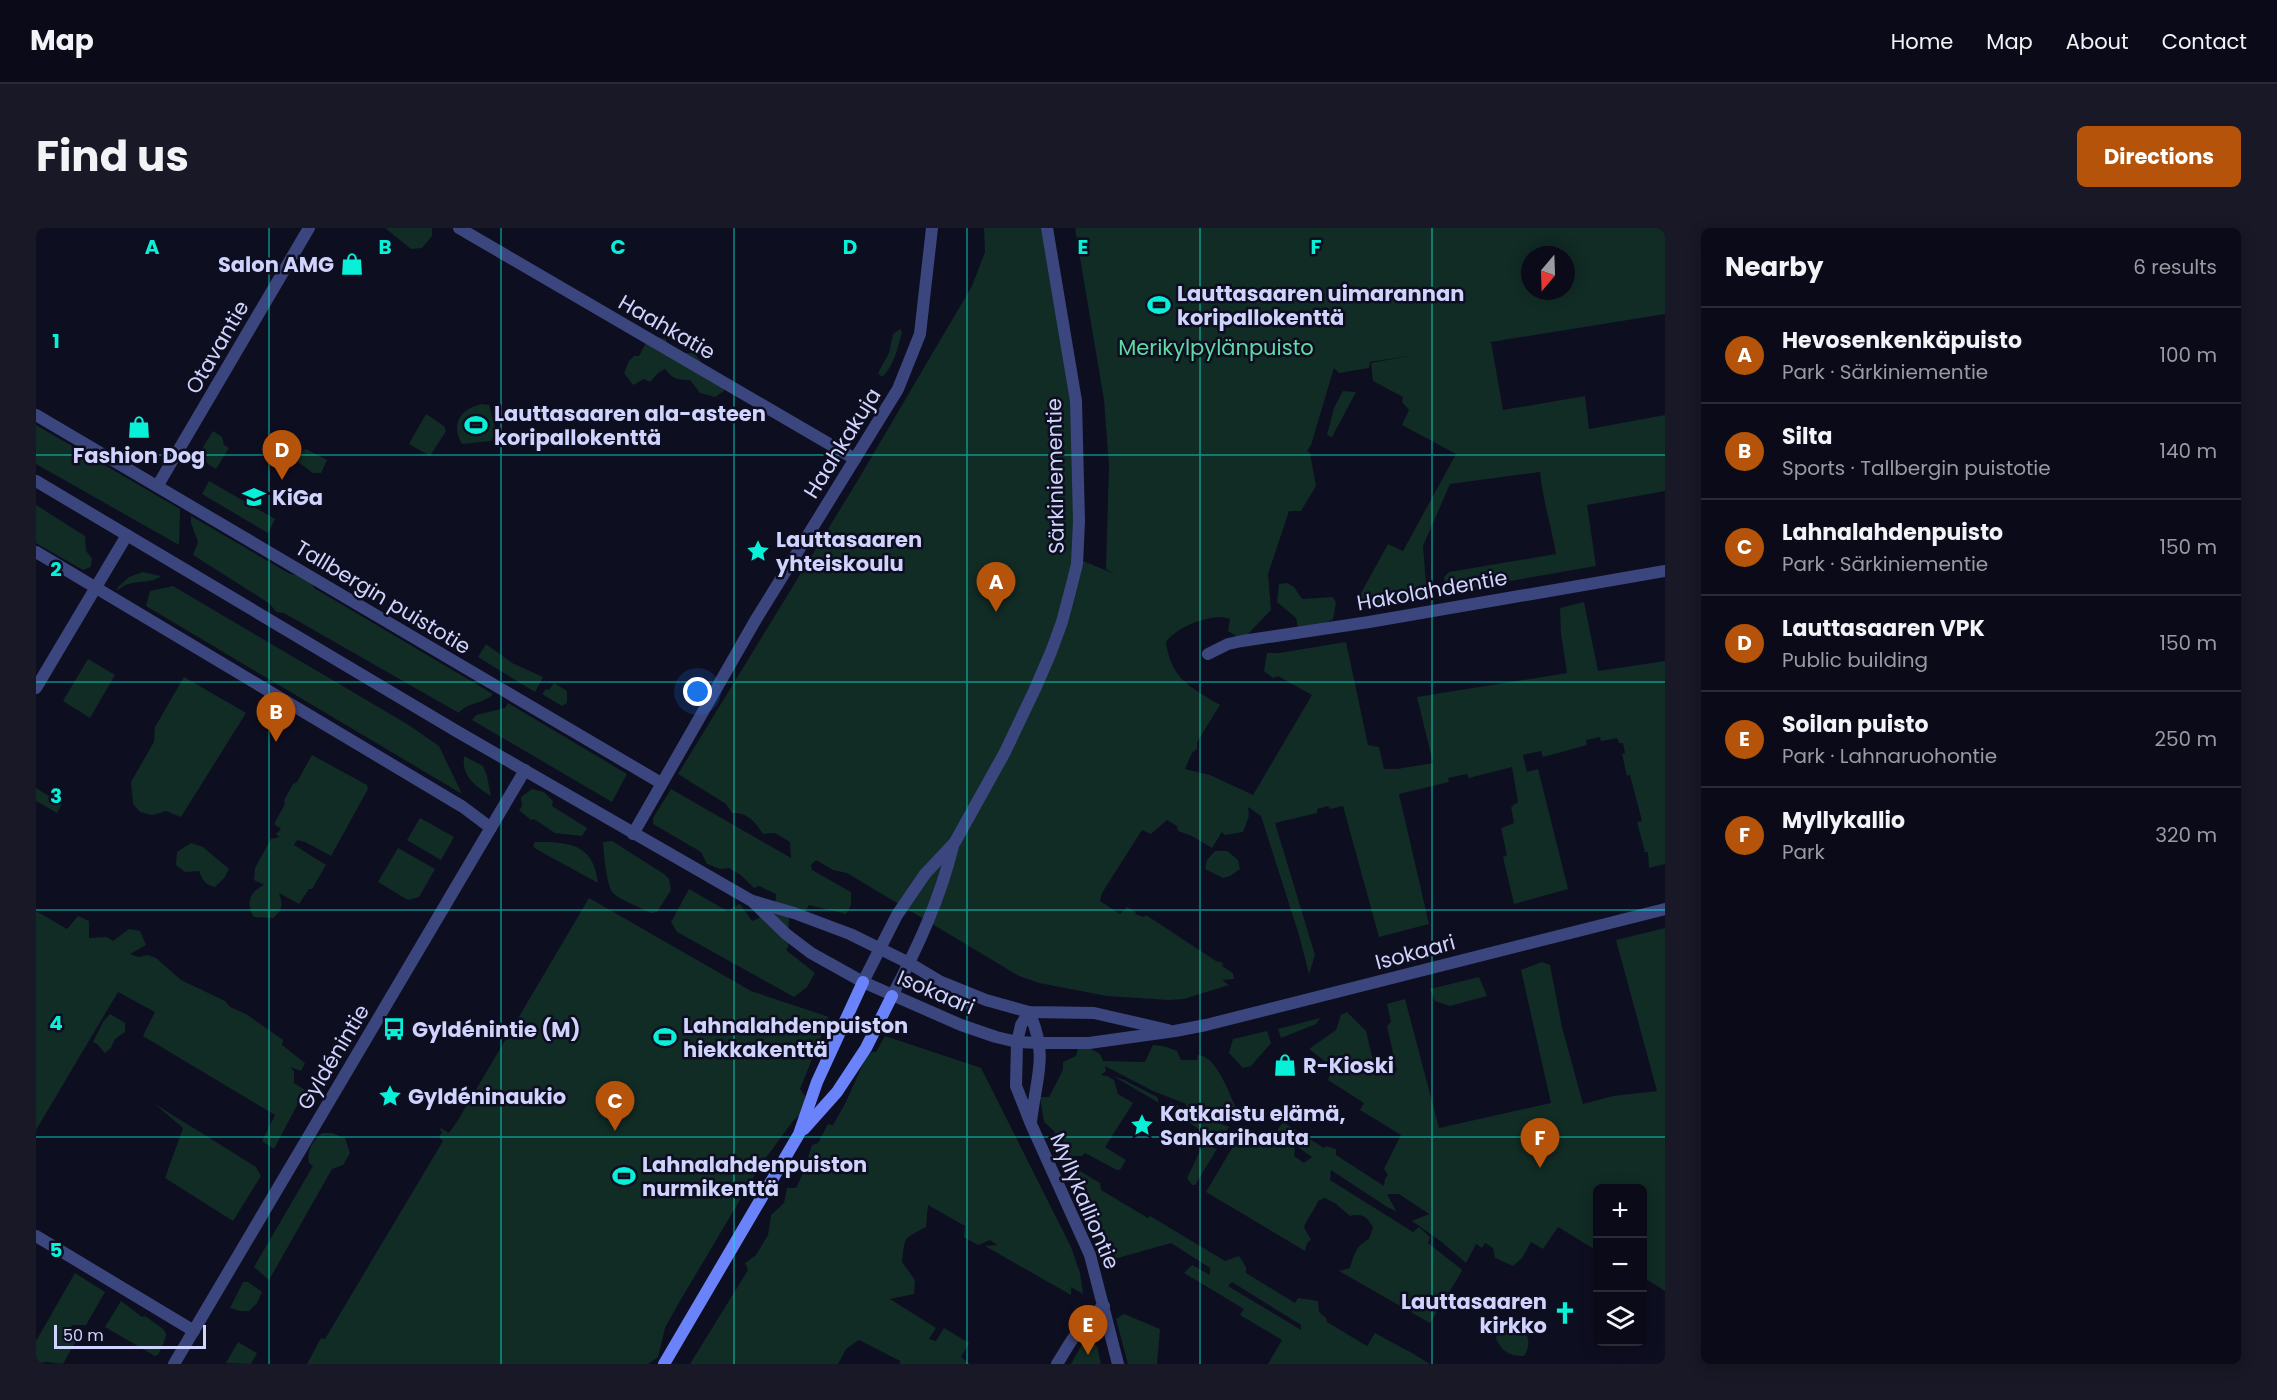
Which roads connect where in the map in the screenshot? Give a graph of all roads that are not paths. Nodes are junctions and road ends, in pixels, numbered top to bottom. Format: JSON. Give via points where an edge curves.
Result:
{"nodes":[{"id":1,"x":309,"y":228,"type":"edge"},
{"id":2,"x":459,"y":228,"type":"edge"},
{"id":3,"x":932,"y":228,"type":"edge"},
{"id":4,"x":1047,"y":228,"type":"edge"},
{"id":5,"x":36,"y":415,"type":"edge"},
{"id":6,"x":855,"y":459,"type":"junction"},
{"id":7,"x":36,"y":481,"type":"edge"},
{"id":8,"x":158,"y":485,"type":"junction"},
{"id":9,"x":128,"y":535,"type":"junction"},
{"id":10,"x":36,"y":552,"type":"edge"},
{"id":11,"x":1665,"y":571,"type":"edge"},
{"id":12,"x":94,"y":588,"type":"junction"},
{"id":13,"x":1208,"y":654,"type":"dead end"},
{"id":14,"x":36,"y":688,"type":"edge"},
{"id":15,"x":525,"y":770,"type":"junction"},
{"id":16,"x":661,"y":783,"type":"junction"},
{"id":17,"x":491,"y":828,"type":"junction"},
{"id":18,"x":633,"y":834,"type":"junction"},
{"id":19,"x":955,"y":842,"type":"junction"},
{"id":20,"x":752,"y":901,"type":"junction"},
{"id":21,"x":1665,"y":909,"type":"edge"},
{"id":22,"x":879,"y":949,"type":"junction"},
{"id":23,"x":909,"y":963,"type":"junction"},
{"id":24,"x":863,"y":982,"type":"junction"},
{"id":25,"x":892,"y":996,"type":"junction"},
{"id":26,"x":1029,"y":1012,"type":"junction"},
{"id":27,"x":1175,"y":1031,"type":"junction"},
{"id":28,"x":1017,"y":1042,"type":"junction"},
{"id":29,"x":1040,"y":1043,"type":"junction"},
{"id":30,"x":1031,"y":1124,"type":"junction"},
{"id":31,"x":799,"y":1134,"type":"junction"},
{"id":32,"x":36,"y":1236,"type":"edge"},
{"id":33,"x":1104,"y":1306,"type":"junction"},
{"id":34,"x":194,"y":1331,"type":"junction"},
{"id":35,"x":174,"y":1364,"type":"edge"},
{"id":36,"x":664,"y":1364,"type":"edge"},
{"id":37,"x":1057,"y":1364,"type":"edge"},
{"id":38,"x":1118,"y":1364,"type":"edge"}],
"edges":[{"from":1,"to":8,"type":"street","name":"Otavantie"},
{"from":2,"to":6,"type":"street","name":"Haahkatie"},
{"from":3,"to":6,"type":"street","name":"Haahkakuja","via":[[917,342],[898,389]]},
{"from":4,"to":19,"type":"street","name":"Särkiniementie","via":[[1076,400],[1077,564],[1062,622],[1035,689]]},
{"from":5,"to":8,"type":"street","name":"Tallbergin puistotie"},
{"from":6,"to":16,"type":"street","name":"Haahkakuja"},
{"from":7,"to":9,"type":"street"},
{"from":8,"to":16,"type":"street","name":"Tallbergin puistotie"},
{"from":9,"to":12,"type":"street"},
{"from":9,"to":15,"type":"street"},
{"from":10,"to":12,"type":"street"},
{"from":11,"to":13,"type":"street","name":"Hakolahdentie","via":[[1228,644]]},
{"from":12,"to":14,"type":"street"},
{"from":12,"to":17,"type":"street","via":[[463,807]]},
{"from":15,"to":17,"type":"street","name":"Gyldénintie"},
{"from":15,"to":18,"type":"street"},
{"from":16,"to":18,"type":"street"},
{"from":17,"to":34,"type":"street","name":"Gyldénintie"},
{"from":18,"to":20,"type":"street"},
{"from":19,"to":22,"type":"street","name":"Särkiniementie","via":[[925,874]]},
{"from":19,"to":23,"type":"street","name":"Särkiniementie","via":[[944,884]]},
{"from":20,"to":22,"type":"street","via":[[850,934]]},
{"from":20,"to":24,"type":"street","via":[[811,953]]},
{"from":21,"to":27,"type":"street","name":"Isokaari"},
{"from":22,"to":23,"type":"street","name":"Isokaari"},
{"from":22,"to":24,"type":"street","name":"Särkiniementie"},
{"from":23,"to":25,"type":"street","name":"Särkiniementie"},
{"from":23,"to":26,"type":"street","name":"Isokaari","via":[[939,981]]},
{"from":24,"to":25,"type":"street","name":"Isokaari"},
{"from":24,"to":31,"type":"main road","name":"Särkiniementie","via":[[817,1082]]},
{"from":25,"to":28,"type":"street","name":"Isokaari"},
{"from":25,"to":31,"type":"main road","name":"Särkiniementie","via":[[866,1048],[837,1092]]},
{"from":26,"to":27,"type":"street","name":"Isokaari","via":[[1094,1013]]},
{"from":26,"to":28,"type":"street","name":"Myllykalliontie"},
{"from":26,"to":29,"type":"street","name":"Myllykalliontie"},
{"from":27,"to":29,"type":"street","name":"Isokaari","via":[[1089,1043]]},
{"from":28,"to":29,"type":"street","name":"Isokaari"},
{"from":28,"to":30,"type":"street","name":"Myllykalliontie","via":[[1016,1086]]},
{"from":29,"to":30,"type":"street","name":"Myllykalliontie"},
{"from":30,"to":33,"type":"street","name":"Myllykalliontie","via":[[1083,1236]]},
{"from":31,"to":36,"type":"main road","name":"Särkiniementie"},
{"from":32,"to":34,"type":"street"},
{"from":33,"to":37,"type":"street","via":[[1078,1330]]},
{"from":33,"to":38,"type":"street","name":"Myllykalliontie"},
{"from":34,"to":35,"type":"street","name":"Gyldénintie"}]}
